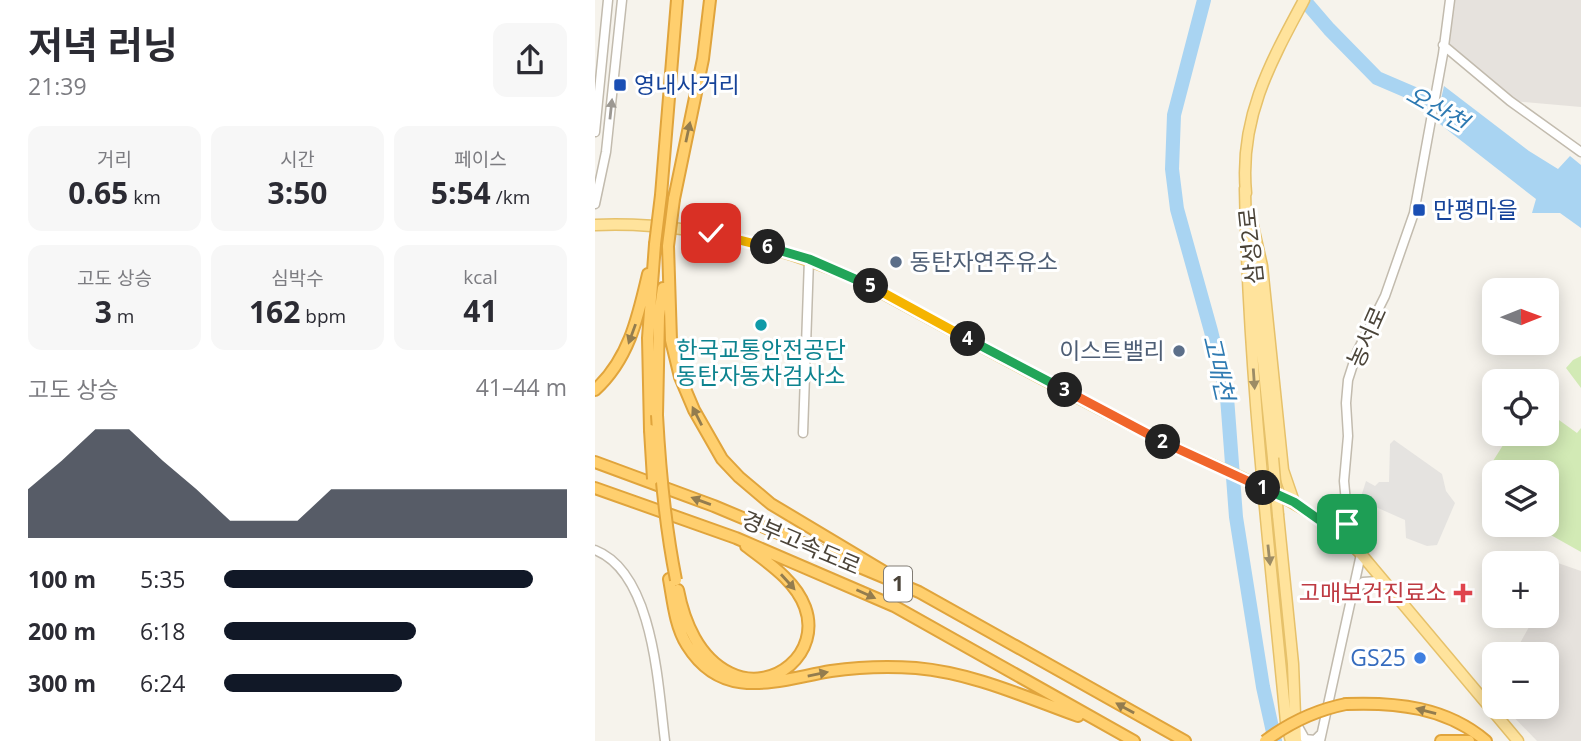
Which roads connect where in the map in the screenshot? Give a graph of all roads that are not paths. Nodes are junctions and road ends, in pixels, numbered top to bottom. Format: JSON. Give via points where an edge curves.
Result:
{"nodes":[{"id":1,"x":608,"y":0,"type":"edge"},
{"id":2,"x":622,"y":0,"type":"edge"},
{"id":3,"x":677,"y":0,"type":"edge"},
{"id":4,"x":710,"y":0,"type":"edge"},
{"id":5,"x":1304,"y":0,"type":"edge"},
{"id":6,"x":1450,"y":0,"type":"edge"},
{"id":7,"x":595,"y":24,"type":"edge"},
{"id":8,"x":606,"y":24,"type":"junction"},
{"id":9,"x":1443,"y":49,"type":"junction"},
{"id":10,"x":595,"y":132,"type":"edge"},
{"id":11,"x":1581,"y":152,"type":"edge"},
{"id":12,"x":595,"y":183,"type":"edge"},
{"id":13,"x":1245,"y":189,"type":"junction"},
{"id":14,"x":595,"y":202,"type":"edge"},
{"id":15,"x":595,"y":225,"type":"edge"},
{"id":16,"x":655,"y":244,"type":"junction"},
{"id":17,"x":668,"y":246,"type":"junction"},
{"id":18,"x":809,"y":259,"type":"junction"},
{"id":19,"x":595,"y":390,"type":"edge"},
{"id":20,"x":803,"y":433,"type":"dead end"},
{"id":21,"x":595,"y":462,"type":"edge"},
{"id":22,"x":1258,"y":485,"type":"junction"},
{"id":23,"x":595,"y":488,"type":"edge"},
{"id":24,"x":1294,"y":502,"type":"junction"},
{"id":25,"x":736,"y":538,"type":"junction"},
{"id":26,"x":1345,"y":538,"type":"junction"},
{"id":27,"x":596,"y":551,"type":"edge"},
{"id":28,"x":1361,"y":554,"type":"junction"},
{"id":29,"x":672,"y":579,"type":"junction"},
{"id":30,"x":1385,"y":584,"type":"junction"},
{"id":31,"x":919,"y":593,"type":"junction"},
{"id":32,"x":1352,"y":596,"type":"junction"},
{"id":33,"x":1296,"y":723,"type":"junction"},
{"id":34,"x":1110,"y":727,"type":"junction"},
{"id":35,"x":1322,"y":729,"type":"junction"},
{"id":36,"x":665,"y":741,"type":"edge"},
{"id":37,"x":1134,"y":741,"type":"edge"},
{"id":38,"x":1185,"y":741,"type":"edge"},
{"id":39,"x":1265,"y":741,"type":"edge"},
{"id":40,"x":1291,"y":741,"type":"edge"},
{"id":41,"x":1297,"y":741,"type":"edge"},
{"id":42,"x":1319,"y":741,"type":"edge"},
{"id":43,"x":1441,"y":741,"type":"edge"},
{"id":44,"x":1469,"y":741,"type":"edge"},
{"id":45,"x":1486,"y":741,"type":"edge"},
{"id":46,"x":1518,"y":741,"type":"edge"}],
"edges":[{"from":1,"to":8,"type":"street"},
{"from":14,"to":2,"type":"street","one_way":true,"via":[[606,152]]},
{"from":3,"to":16,"type":"highway","bridge":true},
{"from":17,"to":4,"type":"highway","one_way":true,"bridge":true},
{"from":5,"to":13,"type":"main road","name":"삼성2로","via":[[1259,88],[1246,145]]},
{"from":6,"to":9,"type":"street"},
{"from":7,"to":8,"type":"street"},
{"from":8,"to":10,"type":"street"},
{"from":9,"to":11,"type":"street"},
{"from":9,"to":26,"type":"street","name":"농서로","via":[[1411,225],[1348,380]]},
{"from":12,"to":14,"type":"street"},
{"from":13,"to":22,"type":"main road","one_way":true},
{"from":13,"to":24,"type":"main road","via":[[1262,267],[1283,470]]},
{"from":13,"to":33,"type":"main road","name":"삼성2로","bridge":true},
{"from":15,"to":18,"type":"main road","via":[[621,223],[711,233]]},
{"from":16,"to":19,"type":"highway","one_way":true,"via":[[629,343],[612,373]]},
{"from":16,"to":29,"type":"highway","bridge":true,"via":[[648,338],[650,430],[653,480]]},
{"from":17,"to":29,"type":"highway","bridge":true,"via":[[659,316],[657,415]]},
{"from":31,"to":17,"type":"highway","one_way":true,"via":[[771,504],[722,459],[680,377],[670,330]]},
{"from":18,"to":20,"type":"street"},
{"from":18,"to":22,"type":"main road","via":[[860,281],[1162,441]]},
{"from":31,"to":21,"type":"highway","name":"경부고속도로","number":"1","one_way":true,"via":[[715,506]]},
{"from":22,"to":24,"type":"main road"},
{"from":22,"to":40,"type":"main road","one_way":true},
{"from":23,"to":25,"type":"highway","name":"경부고속도로","number":"1"},
{"from":24,"to":26,"type":"main road"},
{"from":25,"to":29,"type":"highway","one_way":true,"via":[[778,571],[805,607],[807,637],[802,653],[777,675],[748,678],[730,674],[715,663],[694,638]]},
{"from":25,"to":34,"type":"highway","name":"경부고속도로","number":"1","one_way":true,"via":[[903,611]]},
{"from":26,"to":28,"type":"main road"},
{"from":27,"to":36,"type":"street","via":[[621,568],[641,608]]},
{"from":28,"to":30,"type":"main road"},
{"from":28,"to":32,"type":"street"},
{"from":29,"to":34,"type":"highway","one_way":true,"via":[[678,624],[686,644],[709,669],[739,684],[859,669],[937,670],[986,682]]},
{"from":30,"to":32,"type":"street","via":[[1363,582]]},
{"from":30,"to":46,"type":"main road"},
{"from":38,"to":31,"type":"highway","name":"경부고속도로","number":"1","one_way":true},
{"from":32,"to":35,"type":"street"},
{"from":33,"to":35,"type":"street","via":[[1305,739],[1319,737]]},
{"from":33,"to":41,"type":"main road"},
{"from":34,"to":37,"type":"highway","name":"경부고속도로","number":"1"},
{"from":35,"to":42,"type":"street"},
{"from":45,"to":39,"type":"highway","one_way":true,"bridge":true,"via":[[1460,723],[1426,710],[1378,703],[1320,710]]},
{"from":43,"to":44,"type":"highway"}]}
